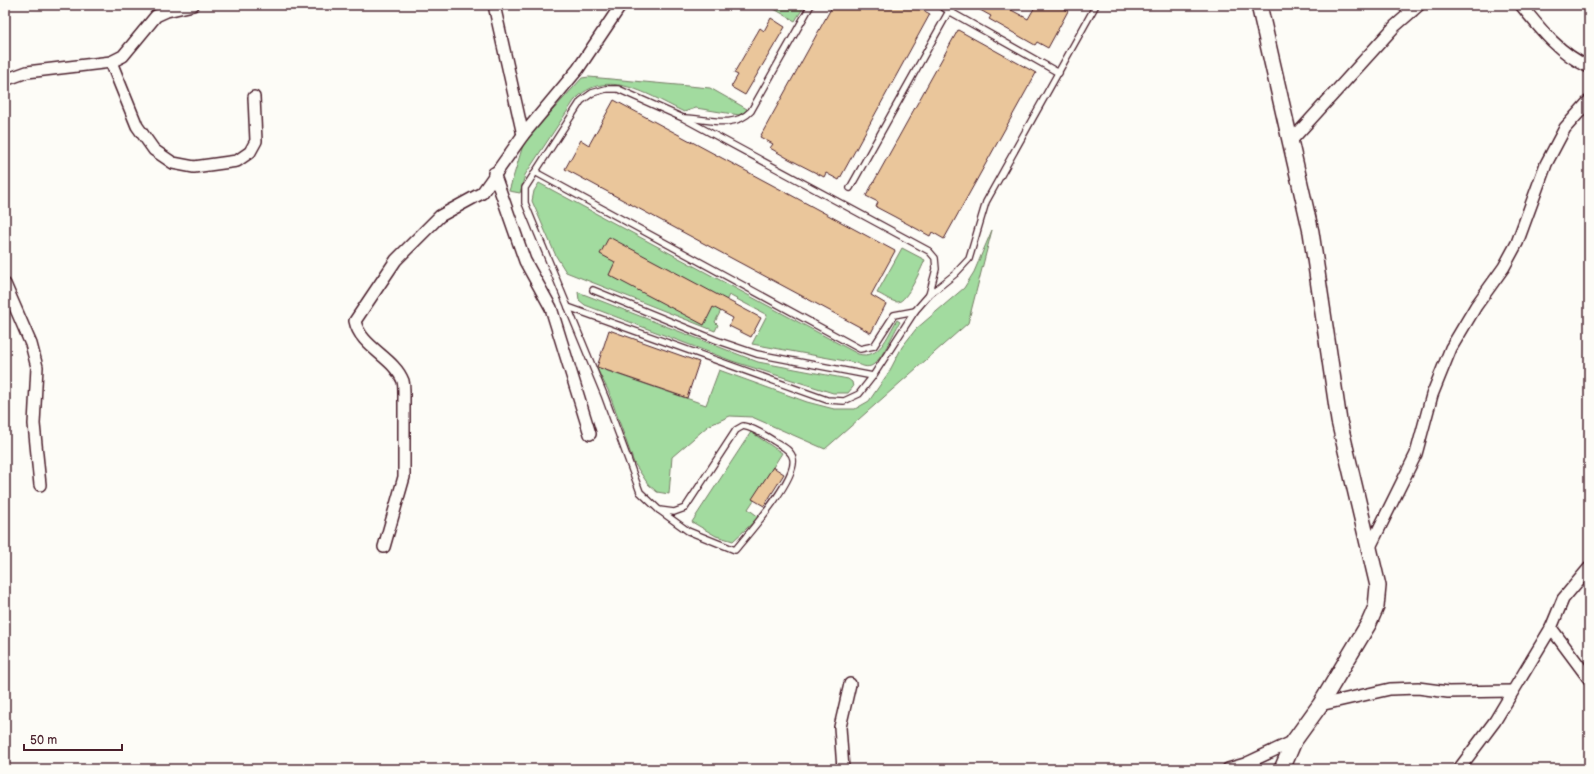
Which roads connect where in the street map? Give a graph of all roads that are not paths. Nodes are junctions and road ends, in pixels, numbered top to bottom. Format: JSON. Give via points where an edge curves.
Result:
{"nodes":[{"id":1,"x":193,"y":5,"type":"edge"},
{"id":2,"x":494,"y":5,"type":"edge"},
{"id":3,"x":621,"y":5,"type":"edge"},
{"id":4,"x":811,"y":5,"type":"edge"},
{"id":5,"x":939,"y":5,"type":"edge"},
{"id":6,"x":1096,"y":5,"type":"edge"},
{"id":7,"x":1260,"y":5,"type":"edge"},
{"id":8,"x":1521,"y":5,"type":"edge"},
{"id":9,"x":1411,"y":7,"type":"edge"},
{"id":10,"x":949,"y":10,"type":"junction"},
{"id":11,"x":111,"y":62,"type":"junction"},
{"id":12,"x":1589,"y":67,"type":"edge"},
{"id":13,"x":1059,"y":73,"type":"junction"},
{"id":14,"x":5,"y":80,"type":"edge"},
{"id":15,"x":254,"y":97,"type":"dead end"},
{"id":16,"x":1589,"y":101,"type":"edge"},
{"id":17,"x":683,"y":118,"type":"junction"},
{"id":18,"x":523,"y":135,"type":"junction"},
{"id":19,"x":1290,"y":142,"type":"junction"},
{"id":20,"x":535,"y":172,"type":"junction"},
{"id":21,"x":494,"y":173,"type":"junction"},
{"id":22,"x":850,"y":188,"type":"dead end"},
{"id":23,"x":5,"y":284,"type":"edge"},
{"id":24,"x":593,"y":290,"type":"dead end"},
{"id":25,"x":929,"y":295,"type":"junction"},
{"id":26,"x":568,"y":307,"type":"junction"},
{"id":27,"x":915,"y":311,"type":"junction"},
{"id":28,"x":873,"y":376,"type":"junction"},
{"id":29,"x":590,"y":434,"type":"dead end"},
{"id":30,"x":40,"y":485,"type":"dead end"},
{"id":31,"x":659,"y":510,"type":"junction"},
{"id":32,"x":384,"y":547,"type":"dead end"},
{"id":33,"x":1370,"y":547,"type":"junction"},
{"id":34,"x":1589,"y":568,"type":"edge"},
{"id":35,"x":1551,"y":628,"type":"junction"},
{"id":36,"x":1589,"y":679,"type":"edge"},
{"id":37,"x":850,"y":684,"type":"dead end"},
{"id":38,"x":1512,"y":691,"type":"junction"},
{"id":39,"x":1320,"y":705,"type":"junction"},
{"id":40,"x":1294,"y":741,"type":"junction"},
{"id":41,"x":1244,"y":766,"type":"edge"},
{"id":42,"x":844,"y":769,"type":"edge"},
{"id":43,"x":1228,"y":769,"type":"edge"},
{"id":44,"x":1282,"y":769,"type":"edge"},
{"id":45,"x":1459,"y":769,"type":"edge"}],
"edges":[{"from":1,"to":11,"type":"street","via":[[156,16],[123,56]]},
{"from":2,"to":18,"type":"street"},
{"from":3,"to":18,"type":"street","via":[[578,69]]},
{"from":4,"to":17,"type":"lane","via":[[751,112],[744,119],[731,123]]},
{"from":5,"to":10,"type":"lane"},
{"from":6,"to":13,"type":"lane"},
{"from":7,"to":19,"type":"street"},
{"from":8,"to":12,"type":"street","via":[[1554,44],[1573,60]]},
{"from":9,"to":19,"type":"street"},
{"from":10,"to":13,"type":"lane"},
{"from":10,"to":22,"type":"lane"},
{"from":11,"to":14,"type":"street","via":[[27,72]]},
{"from":11,"to":15,"type":"street","via":[[138,126],[154,150],[173,163],[202,166],[237,161],[250,152],[256,141]]},
{"from":13,"to":25,"type":"lane","via":[[986,202],[969,259]]},
{"from":16,"to":33,"type":"street","via":[[1565,128],[1546,164],[1517,243],[1451,348],[1432,395],[1416,454]]},
{"from":17,"to":20,"type":"lane","via":[[618,89],[592,93],[581,101]]},
{"from":17,"to":25,"type":"lane","via":[[929,251],[936,258],[936,269]]},
{"from":18,"to":21,"type":"street"},
{"from":19,"to":33,"type":"street","via":[[1311,232],[1339,421]]},
{"from":20,"to":26,"type":"lane","via":[[525,188],[525,203]]},
{"from":20,"to":27,"type":"lane","via":[[860,349],[874,346],[894,315]]},
{"from":21,"to":29,"type":"street","via":[[525,261],[551,308]]},
{"from":21,"to":32,"type":"street","via":[[482,193],[440,216],[396,260],[355,321],[361,336],[394,368],[402,380],[404,394],[404,477]]},
{"from":23,"to":30,"type":"street","via":[[31,344],[37,367],[34,424]]},
{"from":24,"to":28,"type":"lane","via":[[757,354]]},
{"from":25,"to":27,"type":"lane"},
{"from":26,"to":28,"type":"lane","via":[[826,400],[844,401],[859,394]]},
{"from":26,"to":31,"type":"lane","via":[[640,492]]},
{"from":27,"to":28,"type":"lane"},
{"from":31,"to":31,"type":"lane","via":[[674,512],[685,508],[736,430],[743,426],[752,428],[786,448],[793,458],[793,470],[766,514],[735,550],[688,531]]},
{"from":33,"to":39,"type":"street","via":[[1378,586],[1376,607]]},
{"from":34,"to":35,"type":"street","via":[[1563,599]]},
{"from":35,"to":36,"type":"street"},
{"from":35,"to":38,"type":"street"},
{"from":37,"to":42,"type":"street","via":[[840,727]]},
{"from":38,"to":39,"type":"street","via":[[1448,692],[1418,688],[1390,690]]},
{"from":38,"to":45,"type":"street","via":[[1495,721]]},
{"from":39,"to":40,"type":"street"},
{"from":40,"to":41,"type":"street"},
{"from":40,"to":44,"type":"street"},
{"from":41,"to":43,"type":"street"}]}
